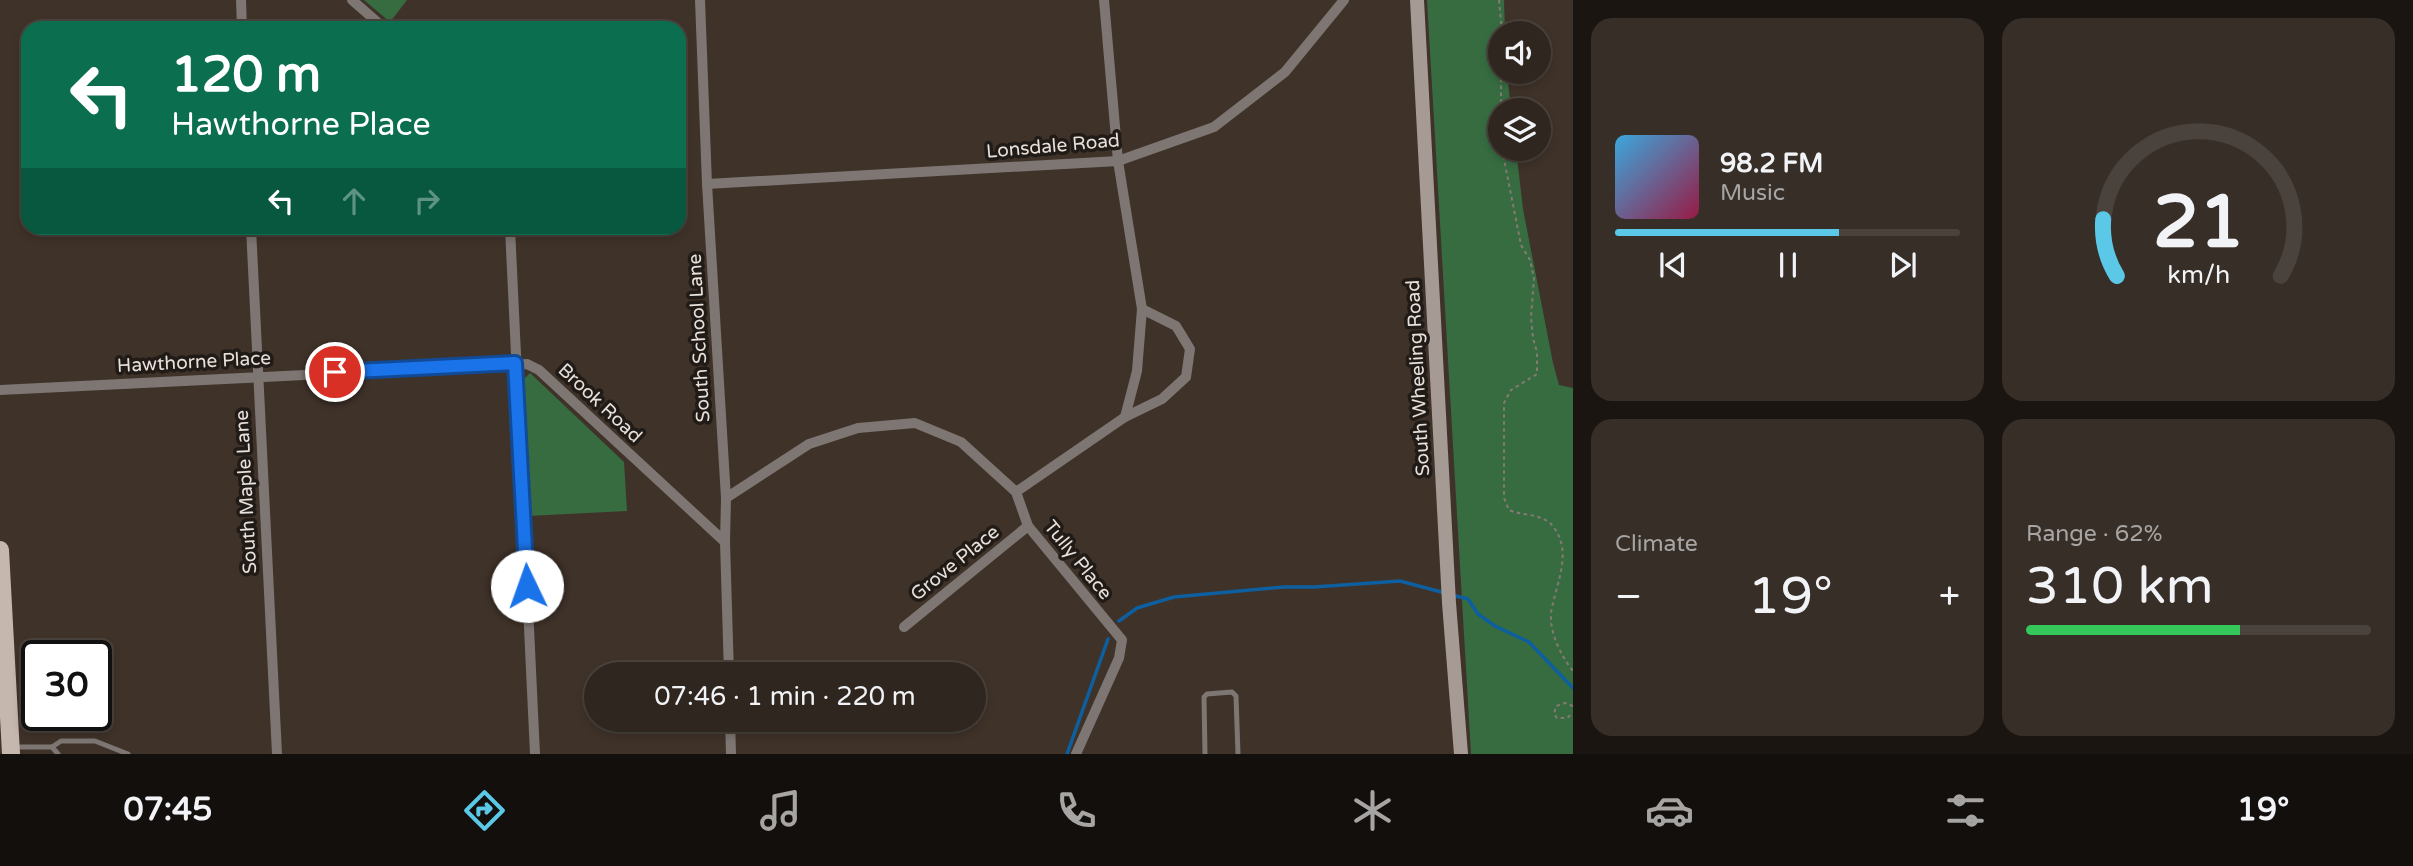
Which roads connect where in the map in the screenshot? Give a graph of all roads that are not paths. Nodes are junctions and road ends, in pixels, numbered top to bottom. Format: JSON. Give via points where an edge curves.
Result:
{"nodes":[{"id":1,"x":241,"y":0,"type":"edge"},
{"id":2,"x":352,"y":0,"type":"edge"},
{"id":3,"x":700,"y":0,"type":"edge"},
{"id":4,"x":1104,"y":0,"type":"edge"},
{"id":5,"x":1344,"y":0,"type":"edge"},
{"id":6,"x":1417,"y":0,"type":"edge"},
{"id":7,"x":242,"y":21,"type":"edge"},
{"id":8,"x":376,"y":21,"type":"edge"},
{"id":9,"x":1118,"y":161,"type":"junction"},
{"id":10,"x":707,"y":184,"type":"junction"},
{"id":11,"x":251,"y":235,"type":"edge"},
{"id":12,"x":510,"y":235,"type":"edge"},
{"id":13,"x":1142,"y":309,"type":"junction"},
{"id":14,"x":515,"y":363,"type":"junction"},
{"id":15,"x":258,"y":377,"type":"junction"},
{"id":16,"x":0,"y":390,"type":"edge"},
{"id":17,"x":1125,"y":417,"type":"junction"},
{"id":18,"x":1016,"y":492,"type":"junction"},
{"id":19,"x":726,"y":498,"type":"junction"},
{"id":20,"x":1028,"y":526,"type":"junction"},
{"id":21,"x":725,"y":542,"type":"junction"},
{"id":22,"x":0,"y":550,"type":"edge"},
{"id":23,"x":904,"y":627,"type":"dead end"},
{"id":24,"x":729,"y":662,"type":"edge"},
{"id":25,"x":730,"y":732,"type":"edge"},
{"id":26,"x":52,"y":747,"type":"junction"},
{"id":27,"x":10,"y":750,"type":"edge"},
{"id":28,"x":58,"y":754,"type":"edge"},
{"id":29,"x":128,"y":754,"type":"edge"},
{"id":30,"x":277,"y":754,"type":"edge"},
{"id":31,"x":535,"y":754,"type":"edge"},
{"id":32,"x":731,"y":754,"type":"edge"},
{"id":33,"x":1076,"y":754,"type":"edge"},
{"id":34,"x":1205,"y":754,"type":"edge"},
{"id":35,"x":1238,"y":754,"type":"edge"},
{"id":36,"x":1461,"y":754,"type":"edge"}],
"edges":[{"from":1,"to":7,"type":"street"},
{"from":2,"to":8,"type":"street"},
{"from":3,"to":10,"type":"street","name":"South School Lane"},
{"from":4,"to":9,"type":"street"},
{"from":5,"to":9,"type":"street","name":"Lonsdale Road","via":[[1285,72],[1214,127]]},
{"from":6,"to":36,"type":"street","name":"South Wheeling Road"},
{"from":9,"to":10,"type":"street","name":"Lonsdale Road"},
{"from":9,"to":13,"type":"street"},
{"from":10,"to":19,"type":"street","name":"South School Lane"},
{"from":11,"to":15,"type":"street","name":"South Maple Lane"},
{"from":12,"to":14,"type":"street"},
{"from":13,"to":17,"type":"street","via":[[1137,371]]},
{"from":13,"to":17,"type":"street","via":[[1176,326],[1190,349],[1186,377],[1162,399]]},
{"from":14,"to":15,"type":"street","name":"Hawthorne Place"},
{"from":14,"to":21,"type":"street","name":"Brook Road","via":[[539,370]]},
{"from":14,"to":31,"type":"street"},
{"from":15,"to":16,"type":"street","name":"Hawthorne Place"},
{"from":15,"to":30,"type":"street","name":"South Maple Lane"},
{"from":17,"to":18,"type":"street"},
{"from":18,"to":19,"type":"street","name":"Tully Place","via":[[961,442],[915,423],[858,428],[809,444]]},
{"from":18,"to":20,"type":"street","name":"Tully Place"},
{"from":19,"to":21,"type":"street","name":"South School Lane"},
{"from":20,"to":23,"type":"street","name":"Grove Place"},
{"from":20,"to":33,"type":"street","name":"Tully Place","via":[[1122,640],[1119,658]]},
{"from":21,"to":24,"type":"street","name":"South School Lane"},
{"from":22,"to":27,"type":"main road"},
{"from":25,"to":32,"type":"street"},
{"from":26,"to":27,"type":"lane"},
{"from":26,"to":28,"type":"lane"},
{"from":26,"to":29,"type":"lane","via":[[61,741],[95,741]]},
{"from":34,"to":35,"type":"lane","via":[[1204,697],[1233,692]]}]}
